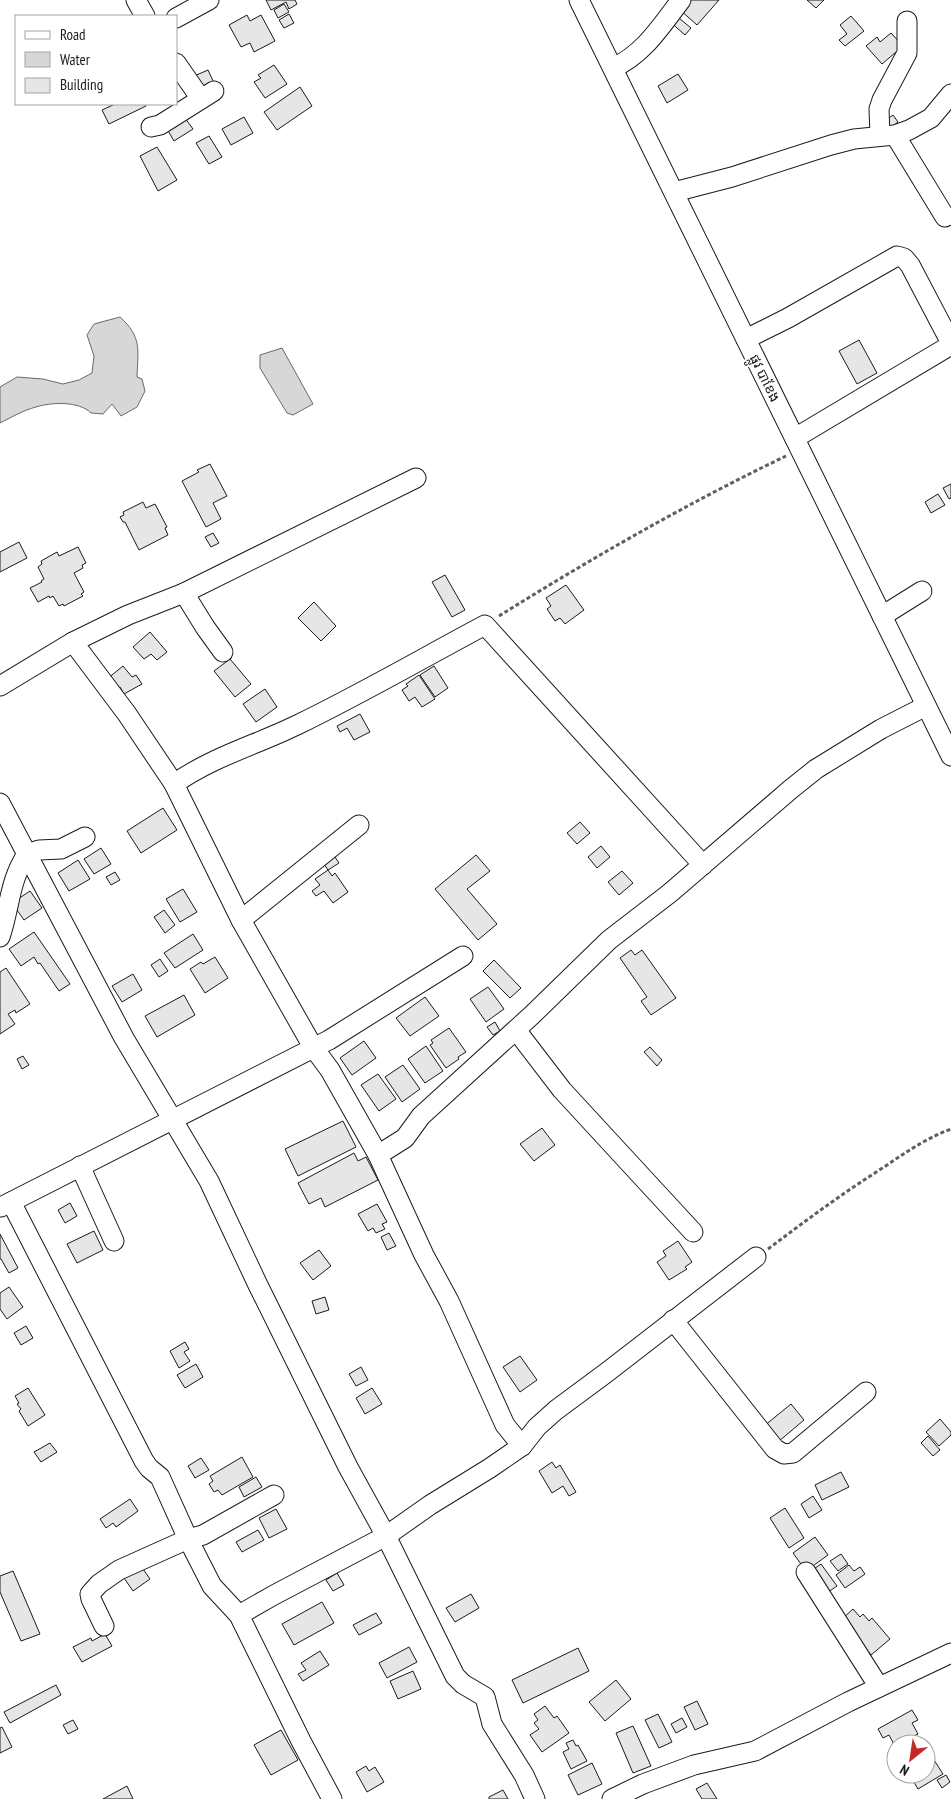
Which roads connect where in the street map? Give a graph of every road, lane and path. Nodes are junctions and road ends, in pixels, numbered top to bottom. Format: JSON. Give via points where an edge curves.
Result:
{"nodes":[{"id":1,"x":136,"y":0,"type":"edge"},
{"id":2,"x":210,"y":0,"type":"edge"},
{"id":3,"x":579,"y":0,"type":"edge"},
{"id":4,"x":681,"y":0,"type":"edge"},
{"id":5,"x":145,"y":15,"type":"edge"},
{"id":6,"x":178,"y":17,"type":"edge"},
{"id":7,"x":907,"y":20,"type":"dead end"},
{"id":8,"x":178,"y":65,"type":"edge"},
{"id":9,"x":613,"y":68,"type":"junction"},
{"id":10,"x":951,"y":94,"type":"edge"},
{"id":11,"x":151,"y":128,"type":"dead end"},
{"id":12,"x":888,"y":135,"type":"junction"},
{"id":13,"x":674,"y":192,"type":"junction"},
{"id":14,"x":945,"y":217,"type":"dead end"},
{"id":15,"x":746,"y":339,"type":"junction"},
{"id":16,"x":951,"y":344,"type":"edge"},
{"id":17,"x":798,"y":444,"type":"junction"},
{"id":18,"x":416,"y":478,"type":"dead end"},
{"id":19,"x":922,"y":591,"type":"dead end"},
{"id":20,"x":184,"y":592,"type":"junction"},
{"id":21,"x":882,"y":616,"type":"junction"},
{"id":22,"x":485,"y":625,"type":"junction"},
{"id":23,"x":72,"y":642,"type":"junction"},
{"id":24,"x":223,"y":652,"type":"dead end"},
{"id":25,"x":0,"y":686,"type":"edge"},
{"id":26,"x":926,"y":706,"type":"junction"},
{"id":27,"x":951,"y":756,"type":"edge"},
{"id":28,"x":174,"y":784,"type":"junction"},
{"id":29,"x":0,"y":803,"type":"edge"},
{"id":30,"x":359,"y":825,"type":"dead end"},
{"id":31,"x":86,"y":837,"type":"dead end"},
{"id":32,"x":27,"y":854,"type":"junction"},
{"id":33,"x":703,"y":865,"type":"junction"},
{"id":34,"x":241,"y":920,"type":"junction"},
{"id":35,"x":0,"y":938,"type":"edge"},
{"id":36,"x":463,"y":956,"type":"dead end"},
{"id":37,"x":516,"y":1030,"type":"junction"},
{"id":38,"x":313,"y":1047,"type":"junction"},
{"id":39,"x":172,"y":1119,"type":"junction"},
{"id":40,"x":951,"y":1129,"type":"edge"},
{"id":41,"x":378,"y":1155,"type":"junction"},
{"id":42,"x":80,"y":1166,"type":"junction"},
{"id":43,"x":5,"y":1204,"type":"edge"},
{"id":44,"x":693,"y":1232,"type":"dead end"},
{"id":45,"x":114,"y":1241,"type":"dead end"},
{"id":46,"x":756,"y":1257,"type":"joint"},
{"id":47,"x":673,"y":1320,"type":"junction"},
{"id":48,"x":866,"y":1392,"type":"dead end"},
{"id":49,"x":522,"y":1446,"type":"junction"},
{"id":50,"x":274,"y":1495,"type":"dead end"},
{"id":51,"x":386,"y":1536,"type":"junction"},
{"id":52,"x":188,"y":1539,"type":"junction"},
{"id":53,"x":806,"y":1572,"type":"dead end"},
{"id":54,"x":239,"y":1615,"type":"junction"},
{"id":55,"x":104,"y":1626,"type":"dead end"},
{"id":56,"x":951,"y":1653,"type":"edge"},
{"id":57,"x":879,"y":1687,"type":"junction"},
{"id":58,"x":332,"y":1799,"type":"edge"},
{"id":59,"x":535,"y":1799,"type":"edge"},
{"id":60,"x":612,"y":1799,"type":"edge"}],
"edges":[{"from":1,"to":5,"type":"street"},
{"from":2,"to":6,"type":"street"},
{"from":3,"to":9,"type":"street","name":"ផ្លូវ បាខែង"},
{"from":4,"to":9,"type":"street","via":[[647,44],[627,62]]},
{"from":7,"to":12,"type":"street","via":[[907,53],[879,109]]},
{"from":8,"to":11,"type":"street","via":[[208,95]]},
{"from":9,"to":13,"type":"street","name":"ផ្លូវ បាខែង"},
{"from":10,"to":12,"type":"street","via":[[932,118],[916,127]]},
{"from":12,"to":13,"type":"street","via":[[831,145]]},
{"from":12,"to":14,"type":"street"},
{"from":13,"to":15,"type":"street","name":"ផ្លូវ បាខែង"},
{"from":15,"to":16,"type":"street","via":[[897,256],[910,264]]},
{"from":15,"to":17,"type":"street","name":"ផ្លូវ បាខែង"},
{"from":16,"to":17,"type":"street"},
{"from":17,"to":21,"type":"street","name":"ផ្លូវ បាខែង"},
{"from":17,"to":22,"type":"path","via":[[550,584]]},
{"from":18,"to":20,"type":"street"},
{"from":19,"to":21,"type":"street"},
{"from":20,"to":23,"type":"street"},
{"from":20,"to":24,"type":"street"},
{"from":21,"to":26,"type":"street","name":"ផ្លូវ បាខែង"},
{"from":22,"to":28,"type":"street","via":[[295,726],[216,758]]},
{"from":22,"to":33,"type":"street"},
{"from":23,"to":25,"type":"street"},
{"from":23,"to":28,"type":"street","via":[[127,714]]},
{"from":26,"to":27,"type":"street","name":"ផ្លូវ បាខែង"},
{"from":26,"to":33,"type":"street","via":[[881,729],[816,770]]},
{"from":28,"to":34,"type":"street"},
{"from":29,"to":32,"type":"street"},
{"from":30,"to":34,"type":"street"},
{"from":31,"to":32,"type":"street","via":[[61,850],[39,850]]},
{"from":32,"to":35,"type":"street","via":[[14,879]]},
{"from":32,"to":39,"type":"street","via":[[124,1038]]},
{"from":33,"to":37,"type":"street","via":[[609,940]]},
{"from":34,"to":38,"type":"street"},
{"from":36,"to":38,"type":"street"},
{"from":37,"to":41,"type":"street","via":[[421,1116],[405,1138]]},
{"from":37,"to":44,"type":"street","via":[[562,1090]]},
{"from":38,"to":39,"type":"street"},
{"from":38,"to":41,"type":"street","via":[[330,1070]]},
{"from":39,"to":42,"type":"street"},
{"from":39,"to":51,"type":"street","via":[[208,1181],[348,1467]]},
{"from":40,"to":46,"type":"path","via":[[932,1136],[847,1190]]},
{"from":41,"to":49,"type":"street","via":[[505,1425]]},
{"from":42,"to":43,"type":"street"},
{"from":42,"to":45,"type":"street"},
{"from":43,"to":52,"type":"street","via":[[144,1461],[160,1477]]},
{"from":46,"to":47,"type":"street"},
{"from":47,"to":48,"type":"street","via":[[775,1449],[784,1454],[793,1453]]},
{"from":47,"to":49,"type":"street","via":[[551,1413]]},
{"from":49,"to":51,"type":"street"},
{"from":50,"to":52,"type":"street","via":[[203,1535]]},
{"from":51,"to":54,"type":"street"},
{"from":51,"to":59,"type":"street","via":[[455,1676],[485,1697],[492,1724]]},
{"from":52,"to":54,"type":"street","via":[[212,1586]]},
{"from":52,"to":55,"type":"street","via":[[119,1570],[91,1591],[91,1599]]},
{"from":53,"to":57,"type":"street"},
{"from":54,"to":58,"type":"street"},
{"from":56,"to":57,"type":"street"},
{"from":57,"to":60,"type":"street","via":[[755,1751],[694,1765]]}]}
